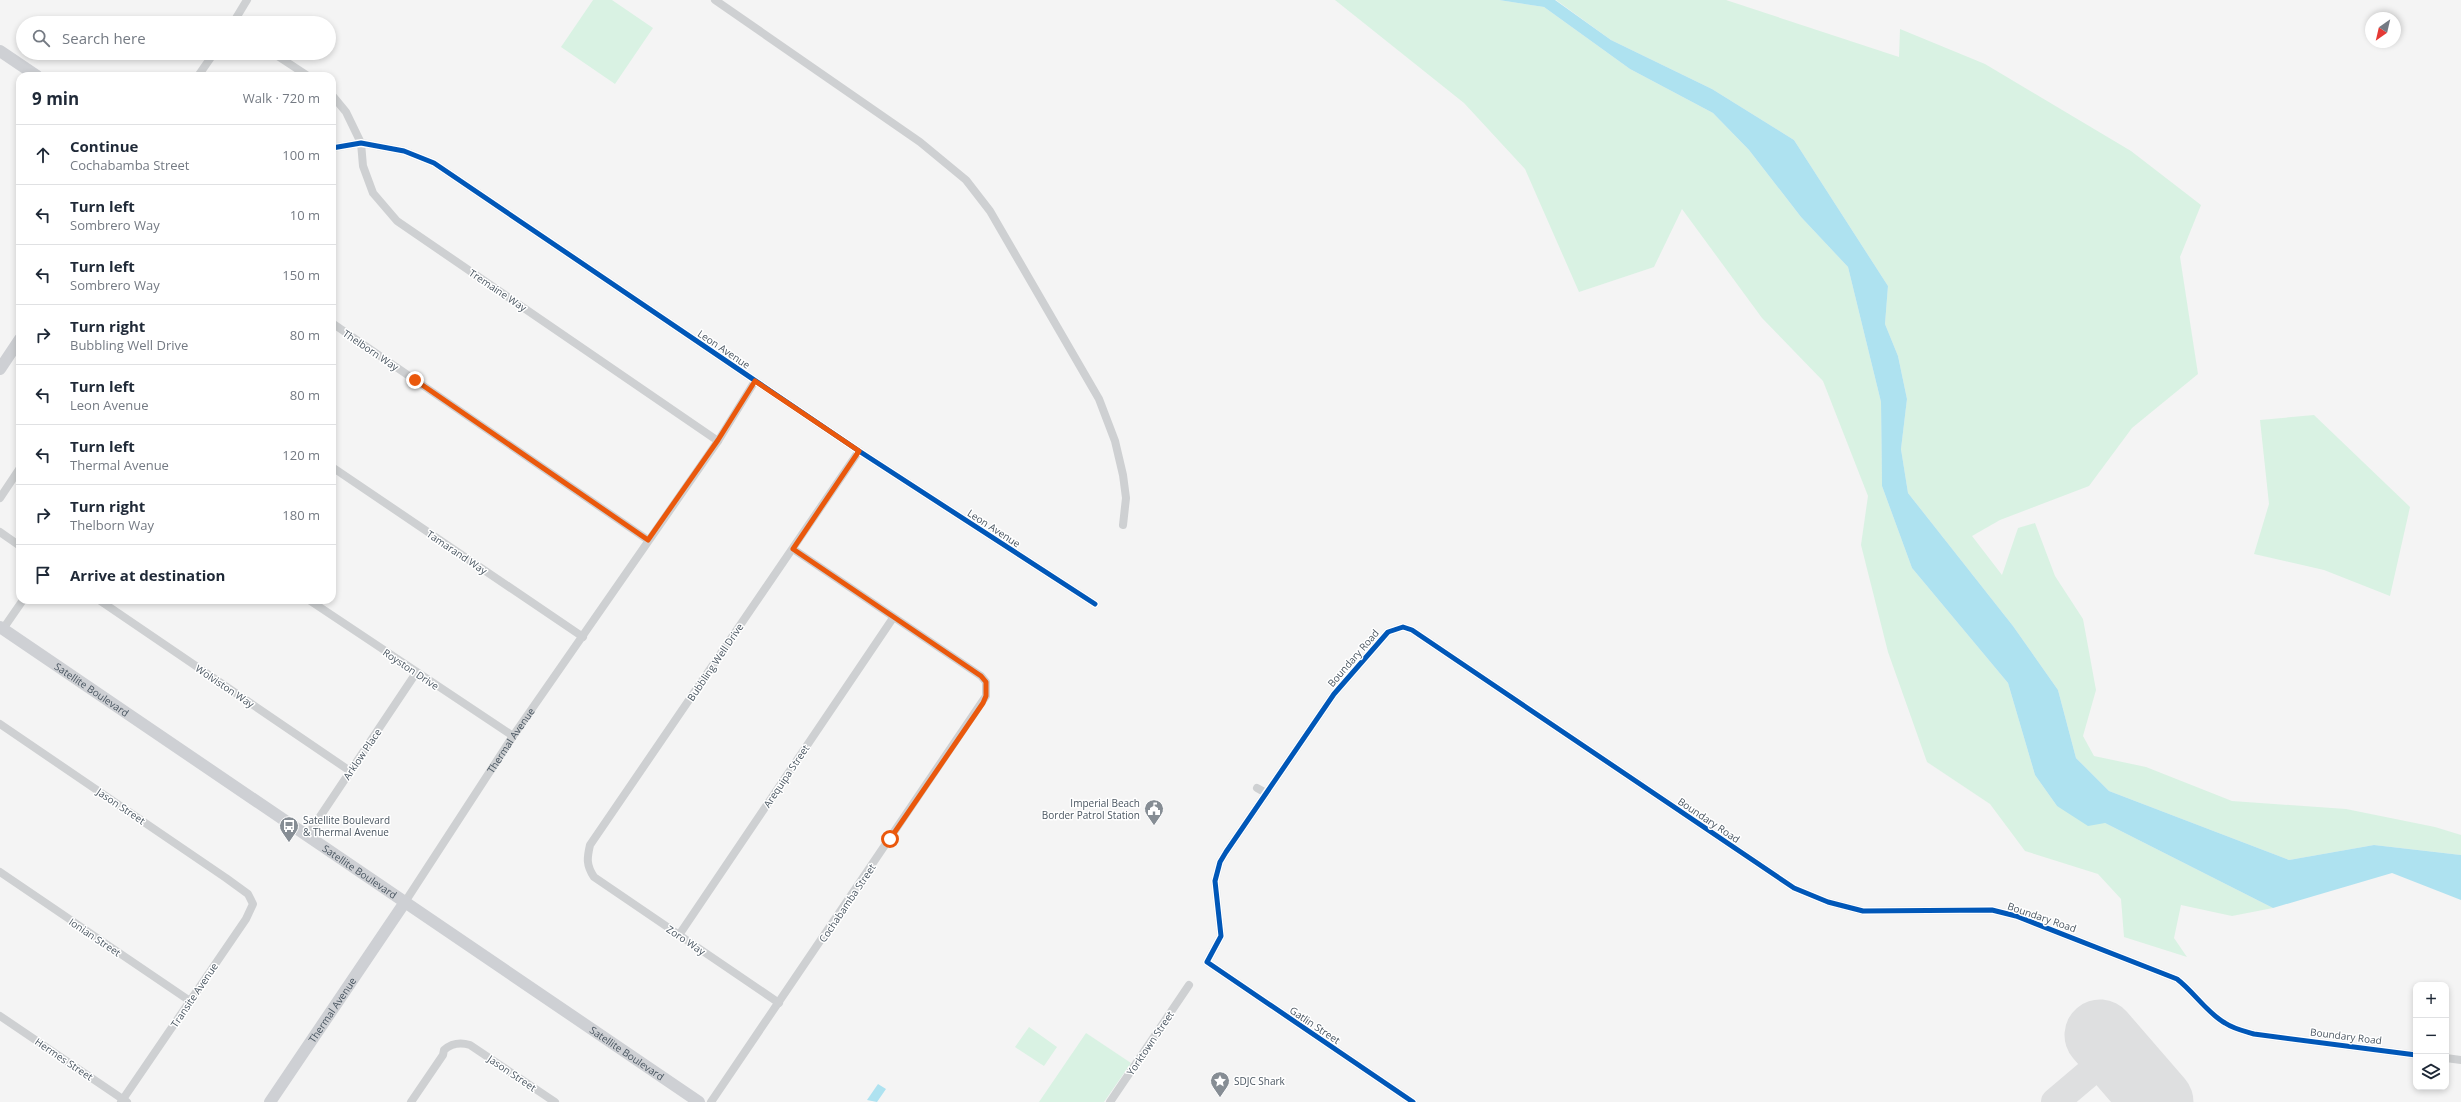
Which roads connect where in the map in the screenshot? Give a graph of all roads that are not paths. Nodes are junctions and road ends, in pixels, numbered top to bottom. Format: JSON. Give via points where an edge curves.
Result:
{"nodes":[{"id":1,"x":247,"y":0,"type":"edge"},
{"id":2,"x":715,"y":0,"type":"edge"},
{"id":3,"x":237,"y":16,"type":"edge"},
{"id":4,"x":0,"y":51,"type":"edge"},
{"id":5,"x":209,"y":60,"type":"edge"},
{"id":6,"x":284,"y":60,"type":"edge"},
{"id":7,"x":31,"y":72,"type":"edge"},
{"id":8,"x":201,"y":72,"type":"edge"},
{"id":9,"x":302,"y":72,"type":"edge"},
{"id":10,"x":336,"y":100,"type":"edge"},
{"id":11,"x":361,"y":143,"type":"junction"},
{"id":12,"x":336,"y":147,"type":"edge"},
{"id":13,"x":336,"y":326,"type":"edge"},
{"id":14,"x":16,"y":345,"type":"edge"},
{"id":15,"x":0,"y":369,"type":"edge"},
{"id":16,"x":755,"y":381,"type":"junction"},
{"id":17,"x":718,"y":440,"type":"junction"},
{"id":18,"x":859,"y":451,"type":"junction"},
{"id":19,"x":336,"y":470,"type":"edge"},
{"id":20,"x":16,"y":474,"type":"edge"},
{"id":21,"x":0,"y":498,"type":"edge"},
{"id":22,"x":1123,"y":525,"type":"dead end"},
{"id":23,"x":0,"y":532,"type":"edge"},
{"id":24,"x":648,"y":540,"type":"junction"},
{"id":25,"x":16,"y":543,"type":"edge"},
{"id":26,"x":793,"y":549,"type":"junction"},
{"id":27,"x":20,"y":604,"type":"edge"},
{"id":28,"x":105,"y":604,"type":"edge"},
{"id":29,"x":315,"y":604,"type":"edge"},
{"id":30,"x":1095,"y":604,"type":"dead end"},
{"id":31,"x":893,"y":618,"type":"junction"},
{"id":32,"x":1,"y":628,"type":"edge"},
{"id":33,"x":583,"y":637,"type":"junction"},
{"id":34,"x":416,"y":673,"type":"junction"},
{"id":35,"x":0,"y":724,"type":"edge"},
{"id":36,"x":513,"y":736,"type":"junction"},
{"id":37,"x":350,"y":771,"type":"junction"},
{"id":38,"x":1257,"y":788,"type":"dead end"},
{"id":39,"x":1266,"y":793,"type":"junction"},
{"id":40,"x":307,"y":836,"type":"junction"},
{"id":41,"x":0,"y":872,"type":"edge"},
{"id":42,"x":594,"y":877,"type":"joint"},
{"id":43,"x":241,"y":888,"type":"joint"},
{"id":44,"x":405,"y":902,"type":"junction"},
{"id":45,"x":679,"y":935,"type":"junction"},
{"id":46,"x":1207,"y":962,"type":"joint"},
{"id":47,"x":1190,"y":985,"type":"dead end"},
{"id":48,"x":190,"y":1001,"type":"junction"},
{"id":49,"x":778,"y":1003,"type":"junction"},
{"id":50,"x":0,"y":1016,"type":"edge"},
{"id":51,"x":2413,"y":1054,"type":"edge"},
{"id":52,"x":2449,"y":1058,"type":"edge"},
{"id":53,"x":2461,"y":1060,"type":"edge"},
{"id":54,"x":124,"y":1101,"type":"edge"},
{"id":55,"x":270,"y":1102,"type":"edge"},
{"id":56,"x":411,"y":1102,"type":"edge"},
{"id":57,"x":555,"y":1102,"type":"edge"},
{"id":58,"x":699,"y":1102,"type":"edge"},
{"id":59,"x":711,"y":1102,"type":"edge"},
{"id":60,"x":1110,"y":1102,"type":"edge"},
{"id":61,"x":1413,"y":1102,"type":"edge"}],
"edges":[{"from":1,"to":3,"type":"street"},
{"from":2,"to":22,"type":"street","via":[[920,142],[966,180],[990,211],[1102,406],[1115,441],[1123,475],[1126,498]]},
{"from":4,"to":7,"type":"street"},
{"from":5,"to":8,"type":"street"},
{"from":6,"to":9,"type":"street"},
{"from":10,"to":11,"type":"street","name":"Tremaine Way","via":[[346,112]]},
{"from":11,"to":12,"type":"street","name":"Leon Avenue"},
{"from":11,"to":16,"type":"street","name":"Leon Avenue","via":[[404,151],[434,163]]},
{"from":11,"to":17,"type":"street","name":"Tremaine Way","via":[[363,166],[373,193],[397,221]]},
{"from":13,"to":24,"type":"street","name":"Thelborn Way"},
{"from":14,"to":15,"type":"street"},
{"from":16,"to":17,"type":"street","name":"Thermal Avenue"},
{"from":16,"to":18,"type":"street","name":"Leon Avenue"},
{"from":17,"to":24,"type":"street","name":"Thermal Avenue"},
{"from":18,"to":26,"type":"street","name":"Bubbling Well Drive"},
{"from":18,"to":30,"type":"street","name":"Leon Avenue"},
{"from":19,"to":33,"type":"street","name":"Tamarand Way"},
{"from":20,"to":21,"type":"street"},
{"from":23,"to":25,"type":"street"},
{"from":24,"to":33,"type":"street","name":"Thermal Avenue"},
{"from":26,"to":31,"type":"street"},
{"from":26,"to":42,"type":"street","name":"Bubbling Well Drive","via":[[590,845],[586,859]]},
{"from":27,"to":32,"type":"street"},
{"from":28,"to":37,"type":"street","name":"Wolviston Way"},
{"from":29,"to":34,"type":"street","name":"Royston Drive"},
{"from":31,"to":45,"type":"street","name":"Arequipa Street"},
{"from":31,"to":49,"type":"street","name":"Cochabamba Street","via":[[981,676],[986,682],[986,696]]},
{"from":32,"to":40,"type":"street","name":"Satellite Boulevard"},
{"from":33,"to":36,"type":"street","name":"Thermal Avenue"},
{"from":34,"to":36,"type":"street","name":"Royston Drive"},
{"from":34,"to":37,"type":"street","name":"Arklow Place"},
{"from":35,"to":43,"type":"street","name":"Jason Street"},
{"from":36,"to":44,"type":"street","name":"Thermal Avenue"},
{"from":37,"to":40,"type":"street","name":"Arklow Place"},
{"from":38,"to":39,"type":"street"},
{"from":39,"to":46,"type":"street","name":"Boundary Road","via":[[1226,852],[1216,872],[1215,892],[1221,936]]},
{"from":39,"to":51,"type":"street","name":"Boundary Road","via":[[1334,694],[1388,632],[1403,627],[1412,630],[1794,888],[1828,902],[1863,911],[1992,910],[2016,916],[2177,979],[2224,1023],[2235,1028],[2254,1034]]},
{"from":40,"to":44,"type":"street","name":"Satellite Boulevard"},
{"from":41,"to":48,"type":"street","name":"Ionian Street"},
{"from":42,"to":45,"type":"street","name":"Zoro Way"},
{"from":43,"to":48,"type":"street","name":"Transite Avenue","via":[[248,894],[252,904],[250,912]]},
{"from":44,"to":55,"type":"street","name":"Thermal Avenue"},
{"from":44,"to":58,"type":"street","name":"Satellite Boulevard"},
{"from":45,"to":49,"type":"street","name":"Zoro Way"},
{"from":46,"to":61,"type":"street","name":"Gatlin Street"},
{"from":47,"to":60,"type":"street","name":"Yorktown Street"},
{"from":48,"to":54,"type":"street","name":"Transite Avenue"},
{"from":49,"to":59,"type":"street","name":"Cochabamba Street"},
{"from":50,"to":54,"type":"street","name":"Hermes Street"},
{"from":52,"to":53,"type":"street"},
{"from":56,"to":57,"type":"street","name":"Jason Street","via":[[444,1050],[450,1045],[463,1043],[470,1045]]}]}
